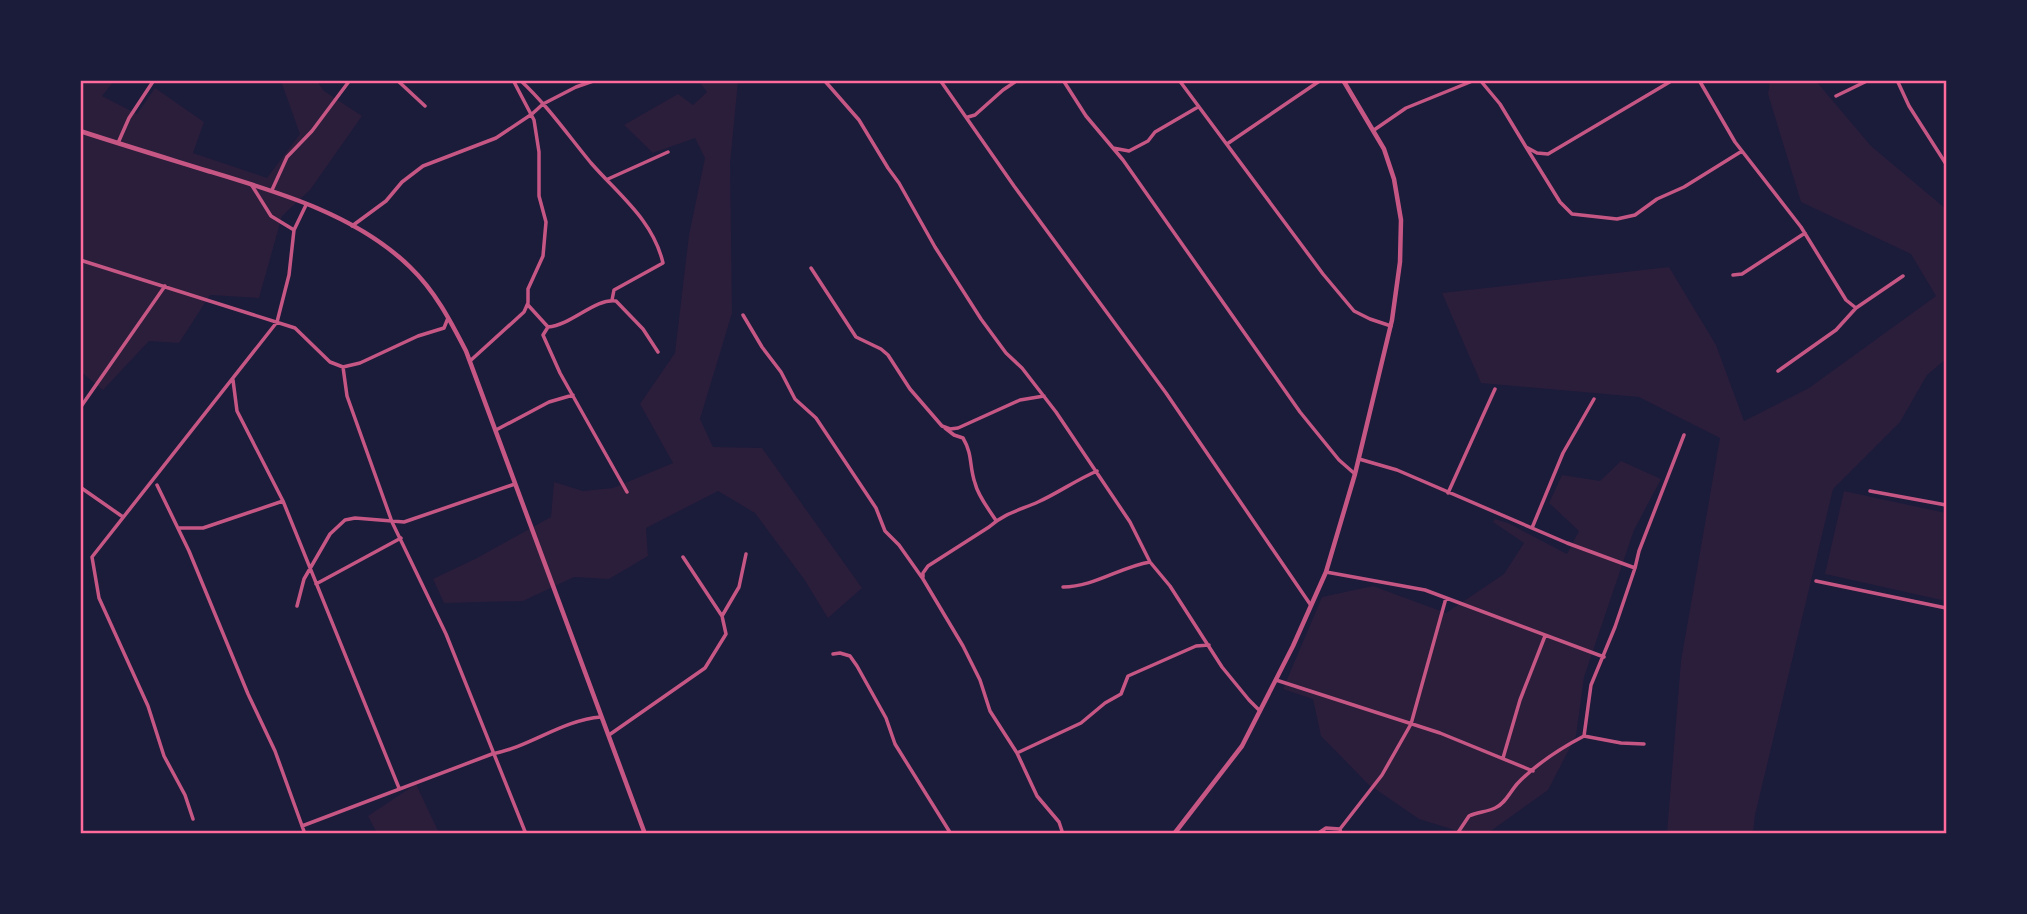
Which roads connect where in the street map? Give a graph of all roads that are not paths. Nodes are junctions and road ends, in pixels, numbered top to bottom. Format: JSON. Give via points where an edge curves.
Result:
{"nodes":[{"id":1,"x":154,"y":80,"type":"edge"},
{"id":2,"x":350,"y":80,"type":"edge"},
{"id":3,"x":397,"y":80,"type":"edge"},
{"id":4,"x":513,"y":80,"type":"edge"},
{"id":5,"x":520,"y":80,"type":"edge"},
{"id":6,"x":596,"y":80,"type":"edge"},
{"id":7,"x":824,"y":80,"type":"edge"},
{"id":8,"x":940,"y":80,"type":"edge"},
{"id":9,"x":1018,"y":80,"type":"edge"},
{"id":10,"x":1063,"y":80,"type":"edge"},
{"id":11,"x":1179,"y":80,"type":"edge"},
{"id":12,"x":1321,"y":80,"type":"edge"},
{"id":13,"x":1343,"y":80,"type":"edge"},
{"id":14,"x":1477,"y":80,"type":"edge"},
{"id":15,"x":1672,"y":80,"type":"edge"},
{"id":16,"x":1699,"y":80,"type":"edge"},
{"id":17,"x":1869,"y":80,"type":"edge"},
{"id":18,"x":1897,"y":80,"type":"edge"},
{"id":19,"x":1836,"y":96,"type":"dead end"},
{"id":20,"x":543,"y":104,"type":"junction"},
{"id":21,"x":425,"y":106,"type":"dead end"},
{"id":22,"x":1198,"y":107,"type":"junction"},
{"id":23,"x":532,"y":114,"type":"junction"},
{"id":24,"x":968,"y":117,"type":"junction"},
{"id":25,"x":1374,"y":130,"type":"junction"},
{"id":26,"x":80,"y":131,"type":"edge"},
{"id":27,"x":118,"y":143,"type":"junction"},
{"id":28,"x":1227,"y":144,"type":"junction"},
{"id":29,"x":1526,"y":147,"type":"junction"},
{"id":30,"x":1113,"y":148,"type":"junction"},
{"id":31,"x":1742,"y":151,"type":"junction"},
{"id":32,"x":668,"y":152,"type":"dead end"},
{"id":33,"x":1947,"y":164,"type":"edge"},
{"id":34,"x":608,"y":179,"type":"junction"},
{"id":35,"x":251,"y":184,"type":"junction"},
{"id":36,"x":272,"y":190,"type":"junction"},
{"id":37,"x":306,"y":205,"type":"junction"},
{"id":38,"x":352,"y":226,"type":"junction"},
{"id":39,"x":294,"y":230,"type":"junction"},
{"id":40,"x":1805,"y":233,"type":"junction"},
{"id":41,"x":80,"y":260,"type":"edge"},
{"id":42,"x":811,"y":268,"type":"dead end"},
{"id":43,"x":1733,"y":275,"type":"dead end"},
{"id":44,"x":1903,"y":276,"type":"dead end"},
{"id":45,"x":165,"y":286,"type":"junction"},
{"id":46,"x":611,"y":300,"type":"junction"},
{"id":47,"x":528,"y":304,"type":"junction"},
{"id":48,"x":1856,"y":308,"type":"junction"},
{"id":49,"x":743,"y":315,"type":"dead end"},
{"id":50,"x":448,"y":317,"type":"junction"},
{"id":51,"x":277,"y":322,"type":"junction"},
{"id":52,"x":1391,"y":326,"type":"junction"},
{"id":53,"x":548,"y":327,"type":"junction"},
{"id":54,"x":658,"y":352,"type":"dead end"},
{"id":55,"x":470,"y":361,"type":"junction"},
{"id":56,"x":343,"y":367,"type":"junction"},
{"id":57,"x":1778,"y":371,"type":"dead end"},
{"id":58,"x":233,"y":377,"type":"junction"},
{"id":59,"x":1495,"y":389,"type":"dead end"},
{"id":60,"x":573,"y":394,"type":"junction"},
{"id":61,"x":1044,"y":396,"type":"junction"},
{"id":62,"x":1594,"y":399,"type":"dead end"},
{"id":63,"x":80,"y":408,"type":"edge"},
{"id":64,"x":943,"y":426,"type":"junction"},
{"id":65,"x":495,"y":430,"type":"junction"},
{"id":66,"x":1684,"y":435,"type":"dead end"},
{"id":67,"x":1359,"y":459,"type":"junction"},
{"id":68,"x":1097,"y":471,"type":"junction"},
{"id":69,"x":1355,"y":474,"type":"junction"},
{"id":70,"x":515,"y":484,"type":"junction"},
{"id":71,"x":157,"y":485,"type":"dead end"},
{"id":72,"x":80,"y":487,"type":"edge"},
{"id":73,"x":1870,"y":491,"type":"dead end"},
{"id":74,"x":627,"y":492,"type":"dead end"},
{"id":75,"x":1448,"y":493,"type":"junction"},
{"id":76,"x":283,"y":501,"type":"junction"},
{"id":77,"x":1947,"y":505,"type":"edge"},
{"id":78,"x":123,"y":517,"type":"junction"},
{"id":79,"x":995,"y":519,"type":"junction"},
{"id":80,"x":392,"y":522,"type":"junction"},
{"id":81,"x":178,"y":528,"type":"junction"},
{"id":82,"x":1532,"y":528,"type":"junction"},
{"id":83,"x":401,"y":538,"type":"junction"},
{"id":84,"x":746,"y":554,"type":"dead end"},
{"id":85,"x":683,"y":556,"type":"dead end"},
{"id":86,"x":1150,"y":562,"type":"junction"},
{"id":87,"x":1635,"y":568,"type":"junction"},
{"id":88,"x":310,"y":570,"type":"junction"},
{"id":89,"x":1326,"y":572,"type":"junction"},
{"id":90,"x":923,"y":579,"type":"junction"},
{"id":91,"x":1816,"y":581,"type":"dead end"},
{"id":92,"x":316,"y":584,"type":"junction"},
{"id":93,"x":1063,"y":587,"type":"dead end"},
{"id":94,"x":1446,"y":598,"type":"junction"},
{"id":95,"x":1310,"y":604,"type":"junction"},
{"id":96,"x":297,"y":606,"type":"dead end"},
{"id":97,"x":1947,"y":608,"type":"edge"},
{"id":98,"x":722,"y":616,"type":"junction"},
{"id":99,"x":1545,"y":636,"type":"junction"},
{"id":100,"x":1209,"y":646,"type":"junction"},
{"id":101,"x":832,"y":654,"type":"dead end"},
{"id":102,"x":1604,"y":657,"type":"junction"},
{"id":103,"x":1276,"y":680,"type":"junction"},
{"id":104,"x":1261,"y":711,"type":"junction"},
{"id":105,"x":602,"y":717,"type":"junction"},
{"id":106,"x":1411,"y":724,"type":"junction"},
{"id":107,"x":609,"y":735,"type":"junction"},
{"id":108,"x":1584,"y":736,"type":"junction"},
{"id":109,"x":1644,"y":744,"type":"dead end"},
{"id":110,"x":1017,"y":753,"type":"junction"},
{"id":111,"x":492,"y":754,"type":"junction"},
{"id":112,"x":1503,"y":758,"type":"junction"},
{"id":113,"x":1533,"y":771,"type":"junction"},
{"id":114,"x":399,"y":789,"type":"junction"},
{"id":115,"x":193,"y":819,"type":"dead end"},
{"id":116,"x":302,"y":826,"type":"junction"},
{"id":117,"x":1340,"y":831,"type":"edge"},
{"id":118,"x":305,"y":834,"type":"edge"},
{"id":119,"x":526,"y":834,"type":"edge"},
{"id":120,"x":645,"y":834,"type":"edge"},
{"id":121,"x":951,"y":834,"type":"edge"},
{"id":122,"x":1063,"y":834,"type":"edge"},
{"id":123,"x":1174,"y":834,"type":"edge"},
{"id":124,"x":1317,"y":834,"type":"edge"},
{"id":125,"x":1457,"y":834,"type":"edge"}],
"edges":[{"from":1,"to":27,"type":"street"},
{"from":2,"to":36,"type":"street","via":[[286,157]]},
{"from":3,"to":21,"type":"street"},
{"from":4,"to":23,"type":"street"},
{"from":5,"to":20,"type":"street"},
{"from":6,"to":20,"type":"street"},
{"from":7,"to":61,"type":"street","via":[[859,120],[981,319]]},
{"from":8,"to":24,"type":"street"},
{"from":9,"to":24,"type":"street"},
{"from":10,"to":30,"type":"street"},
{"from":11,"to":22,"type":"street"},
{"from":12,"to":28,"type":"street"},
{"from":13,"to":25,"type":"street"},
{"from":14,"to":25,"type":"street","via":[[1406,108]]},
{"from":14,"to":29,"type":"street"},
{"from":15,"to":29,"type":"street","via":[[1548,154]]},
{"from":16,"to":31,"type":"street"},
{"from":17,"to":19,"type":"street"},
{"from":18,"to":33,"type":"street"},
{"from":20,"to":23,"type":"street"},
{"from":20,"to":34,"type":"street"},
{"from":22,"to":28,"type":"street"},
{"from":22,"to":30,"type":"street","via":[[1129,151]]},
{"from":23,"to":38,"type":"street","via":[[496,138],[423,166]]},
{"from":23,"to":47,"type":"street","via":[[539,152],[539,196],[546,222],[543,256],[528,289]]},
{"from":24,"to":95,"type":"street"},
{"from":25,"to":52,"type":"street","via":[[1394,179],[1401,220]]},
{"from":26,"to":27,"type":"street"},
{"from":27,"to":35,"type":"street"},
{"from":28,"to":52,"type":"street","via":[[1354,311]]},
{"from":29,"to":31,"type":"street","via":[[1572,214],[1617,219],[1635,215]]},
{"from":30,"to":69,"type":"street","via":[[1300,412]]},
{"from":31,"to":40,"type":"street"},
{"from":32,"to":34,"type":"street"},
{"from":34,"to":46,"type":"street","via":[[646,223],[663,263],[614,290]]},
{"from":35,"to":36,"type":"street"},
{"from":35,"to":39,"type":"street","via":[[271,216]]},
{"from":36,"to":37,"type":"street"},
{"from":37,"to":38,"type":"street"},
{"from":37,"to":39,"type":"street"},
{"from":38,"to":50,"type":"street","via":[[410,266]]},
{"from":39,"to":51,"type":"street"},
{"from":40,"to":43,"type":"street","via":[[1742,274]]},
{"from":40,"to":48,"type":"street","via":[[1846,300]]},
{"from":41,"to":45,"type":"street"},
{"from":42,"to":64,"type":"street","via":[[856,337],[888,355]]},
{"from":44,"to":48,"type":"street"},
{"from":45,"to":51,"type":"street"},
{"from":45,"to":63,"type":"street"},
{"from":46,"to":53,"type":"street"},
{"from":46,"to":54,"type":"street","via":[[621,304]]},
{"from":47,"to":53,"type":"street"},
{"from":47,"to":55,"type":"street"},
{"from":48,"to":57,"type":"street","via":[[1836,330]]},
{"from":49,"to":90,"type":"street","via":[[795,399],[816,418],[876,508],[885,531]]},
{"from":50,"to":55,"type":"street"},
{"from":50,"to":56,"type":"street","via":[[444,328]]},
{"from":51,"to":56,"type":"street","via":[[295,328],[330,362]]},
{"from":51,"to":58,"type":"street"},
{"from":52,"to":67,"type":"street"},
{"from":53,"to":60,"type":"street","via":[[542,335]]},
{"from":55,"to":65,"type":"street"},
{"from":56,"to":80,"type":"street","via":[[347,396]]},
{"from":58,"to":76,"type":"street","via":[[237,411]]},
{"from":58,"to":78,"type":"street"},
{"from":59,"to":75,"type":"street"},
{"from":60,"to":65,"type":"street"},
{"from":60,"to":74,"type":"street"},
{"from":61,"to":64,"type":"street","via":[[1020,400],[958,428]]},
{"from":61,"to":68,"type":"street"},
{"from":62,"to":82,"type":"street","via":[[1563,453]]},
{"from":64,"to":79,"type":"street","via":[[967,445],[975,484]]},
{"from":65,"to":70,"type":"street"},
{"from":66,"to":87,"type":"street"},
{"from":67,"to":69,"type":"street"},
{"from":67,"to":75,"type":"street"},
{"from":68,"to":79,"type":"street"},
{"from":68,"to":86,"type":"street"},
{"from":69,"to":89,"type":"street"},
{"from":70,"to":80,"type":"street","via":[[404,522]]},
{"from":70,"to":105,"type":"street"},
{"from":71,"to":81,"type":"street"},
{"from":72,"to":78,"type":"street"},
{"from":73,"to":77,"type":"street"},
{"from":75,"to":82,"type":"street"},
{"from":76,"to":81,"type":"street","via":[[203,528]]},
{"from":76,"to":88,"type":"street"},
{"from":78,"to":115,"type":"street","via":[[92,557],[99,598]]},
{"from":79,"to":90,"type":"street","via":[[928,566]]},
{"from":80,"to":83,"type":"street"},
{"from":80,"to":88,"type":"street","via":[[345,520],[330,534]]},
{"from":81,"to":116,"type":"street","via":[[275,751]]},
{"from":82,"to":87,"type":"street"},
{"from":83,"to":92,"type":"street"},
{"from":83,"to":111,"type":"street","via":[[446,634]]},
{"from":84,"to":98,"type":"street","via":[[739,587]]},
{"from":85,"to":98,"type":"street"},
{"from":86,"to":93,"type":"street"},
{"from":86,"to":100,"type":"street"},
{"from":87,"to":102,"type":"street"},
{"from":88,"to":92,"type":"street"},
{"from":88,"to":96,"type":"street","via":[[300,587]]},
{"from":89,"to":94,"type":"street","via":[[1412,587]]},
{"from":89,"to":95,"type":"street"},
{"from":90,"to":110,"type":"street","via":[[963,646],[990,711]]},
{"from":91,"to":97,"type":"street"},
{"from":92,"to":114,"type":"street"},
{"from":94,"to":99,"type":"street"},
{"from":94,"to":106,"type":"street"},
{"from":95,"to":103,"type":"street"},
{"from":98,"to":107,"type":"street","via":[[726,634],[708,666]]},
{"from":99,"to":102,"type":"street"},
{"from":99,"to":112,"type":"street"},
{"from":100,"to":104,"type":"street"},
{"from":100,"to":110,"type":"street","via":[[1196,646],[1128,676],[1121,694],[1087,719]]},
{"from":101,"to":121,"type":"street","via":[[850,656],[857,666],[895,744]]},
{"from":102,"to":108,"type":"street","via":[[1591,685]]},
{"from":103,"to":104,"type":"street"},
{"from":103,"to":106,"type":"street"},
{"from":104,"to":123,"type":"street","via":[[1242,746]]},
{"from":105,"to":107,"type":"street"},
{"from":105,"to":111,"type":"street","via":[[576,721]]},
{"from":106,"to":112,"type":"street"},
{"from":106,"to":117,"type":"street","via":[[1382,775]]},
{"from":107,"to":120,"type":"street"},
{"from":108,"to":109,"type":"street"},
{"from":108,"to":113,"type":"street"},
{"from":110,"to":122,"type":"street","via":[[1037,796]]},
{"from":111,"to":114,"type":"street"},
{"from":111,"to":119,"type":"street"},
{"from":112,"to":113,"type":"street"},
{"from":113,"to":125,"type":"street","via":[[1502,803],[1469,816]]},
{"from":114,"to":116,"type":"street"},
{"from":116,"to":118,"type":"street"},
{"from":117,"to":124,"type":"street","via":[[1326,828]]}]}
